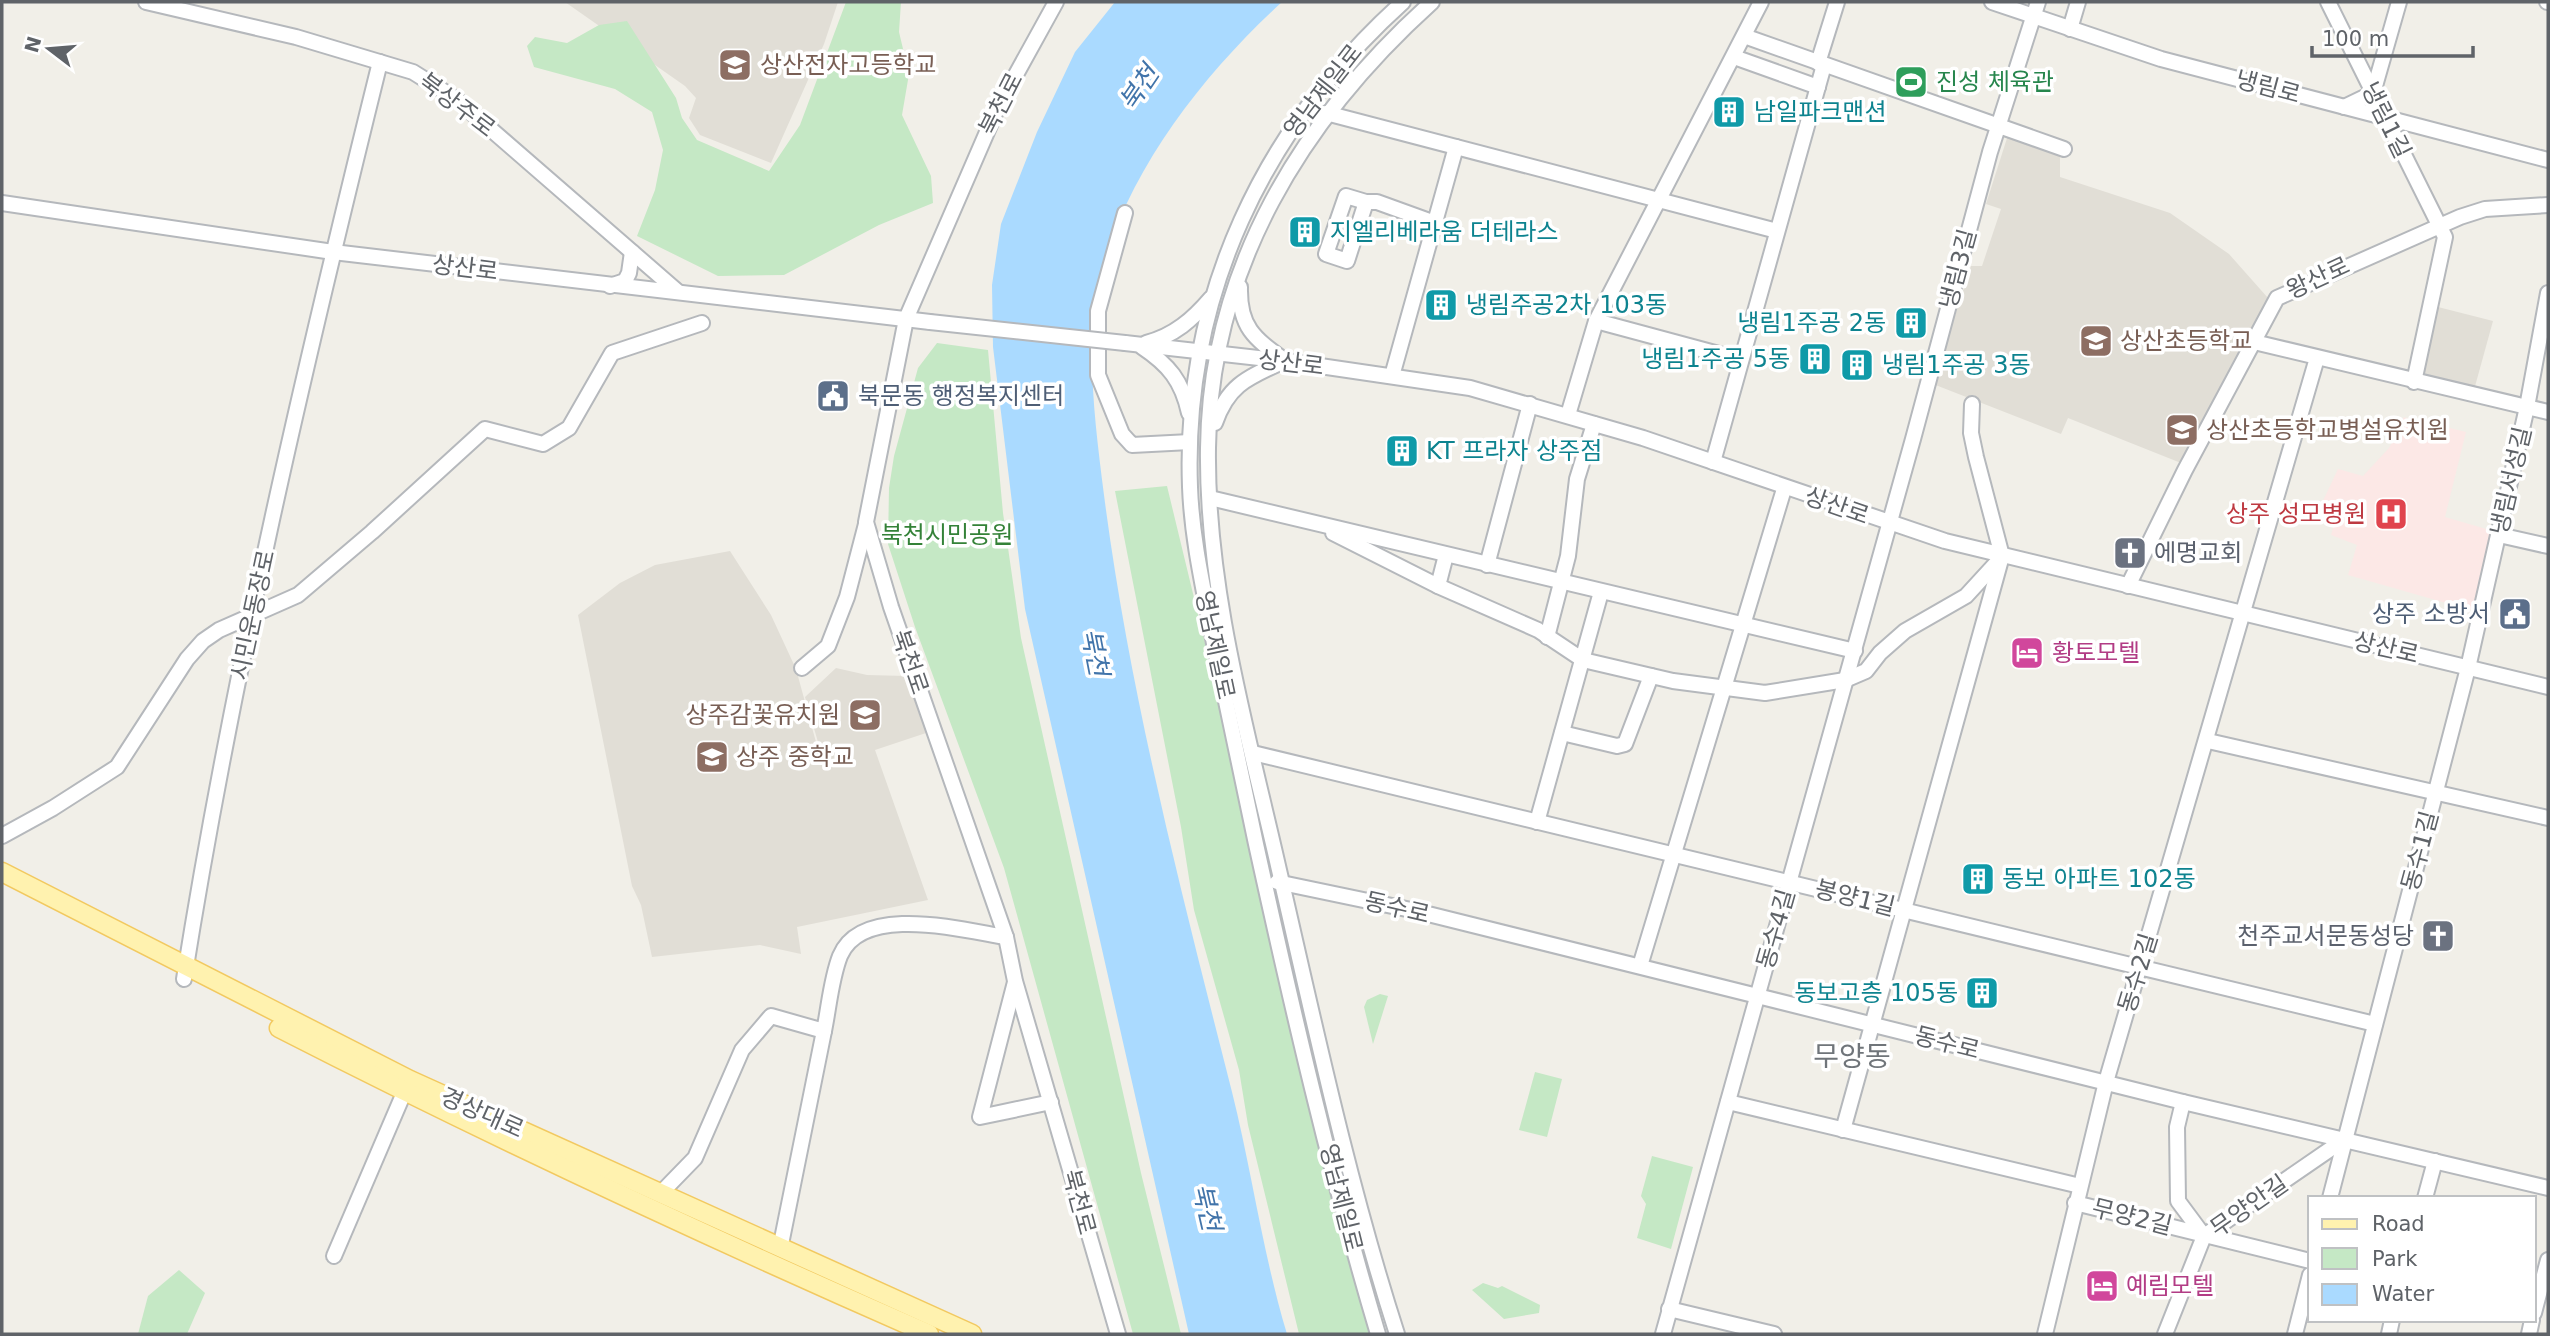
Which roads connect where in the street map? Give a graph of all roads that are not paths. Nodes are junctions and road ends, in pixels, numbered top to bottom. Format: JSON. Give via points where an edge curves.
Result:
{"nodes":[{"id":1,"x":146,"y":2,"type":"edge"},
{"id":2,"x":1056,"y":2,"type":"edge"},
{"id":3,"x":1403,"y":2,"type":"edge"},
{"id":4,"x":1432,"y":2,"type":"edge"},
{"id":5,"x":1762,"y":2,"type":"edge"},
{"id":6,"x":1837,"y":2,"type":"edge"},
{"id":7,"x":1992,"y":2,"type":"edge"},
{"id":8,"x":2038,"y":2,"type":"edge"},
{"id":9,"x":2078,"y":2,"type":"edge"},
{"id":10,"x":2328,"y":2,"type":"edge"},
{"id":11,"x":2399,"y":2,"type":"edge"},
{"id":12,"x":2033,"y":16,"type":"junction"},
{"id":13,"x":2070,"y":29,"type":"junction"},
{"id":14,"x":1744,"y":36,"type":"junction"},
{"id":15,"x":1734,"y":57,"type":"junction"},
{"id":16,"x":380,"y":62,"type":"junction"},
{"id":17,"x":1821,"y":64,"type":"junction"},
{"id":18,"x":1818,"y":87,"type":"junction"},
{"id":19,"x":2373,"y":93,"type":"junction"},
{"id":20,"x":2344,"y":107,"type":"junction"},
{"id":21,"x":1326,"y":113,"type":"junction"},
{"id":22,"x":2385,"y":117,"type":"junction"},
{"id":23,"x":1998,"y":126,"type":"junction"},
{"id":24,"x":1457,"y":147,"type":"junction"},
{"id":25,"x":2064,"y":149,"type":"dead end"},
{"id":26,"x":2548,"y":160,"type":"edge"},
{"id":27,"x":1658,"y":200,"type":"junction"},
{"id":28,"x":1366,"y":202,"type":"dead end"},
{"id":29,"x":2,"y":203,"type":"edge"},
{"id":30,"x":2548,"y":205,"type":"edge"},
{"id":31,"x":1125,"y":213,"type":"dead end"},
{"id":32,"x":1435,"y":223,"type":"junction"},
{"id":33,"x":1777,"y":230,"type":"junction"},
{"id":34,"x":2442,"y":231,"type":"junction"},
{"id":35,"x":333,"y":252,"type":"junction"},
{"id":36,"x":632,"y":252,"type":"junction"},
{"id":37,"x":1240,"y":273,"type":"junction"},
{"id":38,"x":609,"y":286,"type":"junction"},
{"id":39,"x":677,"y":291,"type":"junction"},
{"id":40,"x":1213,"y":296,"type":"junction"},
{"id":41,"x":2548,"y":296,"type":"edge"},
{"id":42,"x":906,"y":319,"type":"junction"},
{"id":43,"x":1596,"y":321,"type":"junction"},
{"id":44,"x":702,"y":323,"type":"dead end"},
{"id":45,"x":2254,"y":342,"type":"junction"},
{"id":46,"x":1131,"y":344,"type":"junction"},
{"id":47,"x":1200,"y":354,"type":"junction"},
{"id":48,"x":1216,"y":355,"type":"junction"},
{"id":49,"x":2317,"y":358,"type":"junction"},
{"id":50,"x":1741,"y":360,"type":"junction"},
{"id":51,"x":1286,"y":361,"type":"junction"},
{"id":52,"x":1392,"y":376,"type":"junction"},
{"id":53,"x":2414,"y":382,"type":"junction"},
{"id":54,"x":1530,"y":404,"type":"junction"},
{"id":55,"x":1972,"y":404,"type":"dead end"},
{"id":56,"x":2527,"y":407,"type":"junction"},
{"id":57,"x":2548,"y":412,"type":"edge"},
{"id":58,"x":1567,"y":415,"type":"junction"},
{"id":59,"x":1192,"y":422,"type":"junction"},
{"id":60,"x":1594,"y":424,"type":"junction"},
{"id":61,"x":1190,"y":442,"type":"junction"},
{"id":62,"x":1208,"y":444,"type":"junction"},
{"id":63,"x":1713,"y":462,"type":"junction"},
{"id":64,"x":1784,"y":489,"type":"junction"},
{"id":65,"x":1210,"y":498,"type":"junction"},
{"id":66,"x":866,"y":522,"type":"junction"},
{"id":67,"x":1316,"y":524,"type":"junction"},
{"id":68,"x":1889,"y":524,"type":"junction"},
{"id":69,"x":2499,"y":535,"type":"junction"},
{"id":70,"x":2548,"y":545,"type":"edge"},
{"id":71,"x":1446,"y":555,"type":"junction"},
{"id":72,"x":2002,"y":556,"type":"junction"},
{"id":73,"x":1486,"y":565,"type":"junction"},
{"id":74,"x":1561,"y":583,"type":"junction"},
{"id":75,"x":1438,"y":586,"type":"junction"},
{"id":76,"x":2128,"y":586,"type":"junction"},
{"id":77,"x":1601,"y":592,"type":"junction"},
{"id":78,"x":2243,"y":615,"type":"junction"},
{"id":79,"x":252,"y":617,"type":"junction"},
{"id":80,"x":1742,"y":625,"type":"junction"},
{"id":81,"x":1547,"y":637,"type":"junction"},
{"id":82,"x":1855,"y":651,"type":"junction"},
{"id":83,"x":1583,"y":660,"type":"junction"},
{"id":84,"x":802,"y":668,"type":"dead end"},
{"id":85,"x":2468,"y":668,"type":"junction"},
{"id":86,"x":1651,"y":676,"type":"junction"},
{"id":87,"x":1846,"y":681,"type":"junction"},
{"id":88,"x":2548,"y":687,"type":"edge"},
{"id":89,"x":1724,"y":688,"type":"junction"},
{"id":90,"x":1562,"y":733,"type":"junction"},
{"id":91,"x":2208,"y":741,"type":"junction"},
{"id":92,"x":1253,"y":753,"type":"junction"},
{"id":93,"x":2436,"y":791,"type":"junction"},
{"id":94,"x":2548,"y":818,"type":"edge"},
{"id":95,"x":1537,"y":822,"type":"junction"},
{"id":96,"x":2,"y":836,"type":"edge"},
{"id":97,"x":1672,"y":854,"type":"junction"},
{"id":98,"x":2,"y":872,"type":"edge"},
{"id":99,"x":1264,"y":880,"type":"junction"},
{"id":100,"x":1282,"y":883,"type":"junction"},
{"id":101,"x":1789,"y":883,"type":"junction"},
{"id":102,"x":2,"y":885,"type":"edge"},
{"id":103,"x":1903,"y":910,"type":"junction"},
{"id":104,"x":1006,"y":937,"type":"junction"},
{"id":105,"x":1640,"y":966,"type":"junction"},
{"id":106,"x":2139,"y":967,"type":"junction"},
{"id":107,"x":185,"y":974,"type":"junction"},
{"id":108,"x":1015,"y":981,"type":"junction"},
{"id":109,"x":1758,"y":995,"type":"junction"},
{"id":110,"x":1872,"y":1024,"type":"junction"},
{"id":111,"x":2375,"y":1024,"type":"junction"},
{"id":112,"x":824,"y":1031,"type":"junction"},
{"id":113,"x":2106,"y":1082,"type":"junction"},
{"id":114,"x":408,"y":1086,"type":"junction"},
{"id":115,"x":1051,"y":1102,"type":"junction"},
{"id":116,"x":1728,"y":1102,"type":"junction"},
{"id":117,"x":2183,"y":1102,"type":"junction"},
{"id":118,"x":1843,"y":1130,"type":"junction"},
{"id":119,"x":2345,"y":1139,"type":"junction"},
{"id":120,"x":2435,"y":1161,"type":"junction"},
{"id":121,"x":2080,"y":1186,"type":"junction"},
{"id":122,"x":2548,"y":1188,"type":"edge"},
{"id":123,"x":660,"y":1194,"type":"junction"},
{"id":124,"x":2331,"y":1196,"type":"edge"},
{"id":125,"x":2426,"y":1196,"type":"edge"},
{"id":126,"x":2075,"y":1203,"type":"junction"},
{"id":127,"x":2204,"y":1236,"type":"junction"},
{"id":128,"x":780,"y":1249,"type":"junction"},
{"id":129,"x":334,"y":1256,"type":"dead end"},
{"id":130,"x":2548,"y":1260,"type":"edge"},
{"id":131,"x":2308,"y":1261,"type":"edge"},
{"id":132,"x":2308,"y":1283,"type":"edge"},
{"id":133,"x":2536,"y":1304,"type":"edge"},
{"id":134,"x":1669,"y":1310,"type":"junction"},
{"id":135,"x":929,"y":1334,"type":"edge"},
{"id":136,"x":972,"y":1334,"type":"edge"},
{"id":137,"x":1118,"y":1334,"type":"edge"},
{"id":138,"x":1378,"y":1334,"type":"edge"},
{"id":139,"x":1397,"y":1334,"type":"edge"},
{"id":140,"x":1663,"y":1334,"type":"edge"},
{"id":141,"x":1774,"y":1334,"type":"edge"},
{"id":142,"x":2045,"y":1334,"type":"edge"},
{"id":143,"x":2165,"y":1334,"type":"edge"},
{"id":144,"x":2295,"y":1334,"type":"edge"}],
"edges":[{"from":1,"to":16,"type":"street","name":"북상주로"},
{"from":2,"to":42,"type":"street","name":"북천로","via":[[997,109]]},
{"from":3,"to":40,"type":"street","name":"영남제일로","via":[[1370,32],[1303,111],[1242,218]]},
{"from":4,"to":21,"type":"street","name":"영남제일로","via":[[1390,40]]},
{"from":5,"to":14,"type":"street"},
{"from":6,"to":17,"type":"street"},
{"from":7,"to":12,"type":"street","name":"냉림로"},
{"from":8,"to":12,"type":"street","name":"냉림3길"},
{"from":9,"to":13,"type":"street"},
{"from":10,"to":19,"type":"street","name":"냉림1길"},
{"from":11,"to":19,"type":"street"},
{"from":12,"to":13,"type":"street","name":"냉림로"},
{"from":12,"to":23,"type":"street","name":"냉림3길"},
{"from":13,"to":20,"type":"street","name":"냉림로","via":[[2161,60]]},
{"from":14,"to":15,"type":"street"},
{"from":14,"to":17,"type":"street"},
{"from":15,"to":18,"type":"street"},
{"from":15,"to":27,"type":"street"},
{"from":16,"to":35,"type":"street","name":"시민운동장로"},
{"from":16,"to":36,"type":"street","name":"북상주로","via":[[413,72],[456,99]]},
{"from":17,"to":18,"type":"street"},
{"from":17,"to":23,"type":"street"},
{"from":18,"to":33,"type":"street"},
{"from":19,"to":20,"type":"street"},
{"from":19,"to":22,"type":"street","name":"냉림1길"},
{"from":20,"to":22,"type":"street","name":"냉림로"},
{"from":21,"to":24,"type":"street"},
{"from":21,"to":37,"type":"street","name":"영남제일로","via":[[1297,156]]},
{"from":22,"to":26,"type":"street","name":"냉림로"},
{"from":22,"to":34,"type":"street","name":"냉림1길"},
{"from":23,"to":25,"type":"street"},
{"from":23,"to":68,"type":"street","name":"냉림3길"},
{"from":24,"to":27,"type":"street"},
{"from":24,"to":32,"type":"street"},
{"from":27,"to":33,"type":"street"},
{"from":27,"to":43,"type":"street"},
{"from":28,"to":32,"type":"street"},
{"from":29,"to":35,"type":"street","name":"상산로"},
{"from":30,"to":34,"type":"street","name":"왕산로","via":[[2485,209]]},
{"from":31,"to":61,"type":"street","via":[[1098,311],[1098,375],[1122,434],[1132,445]]},
{"from":32,"to":52,"type":"street"},
{"from":33,"to":50,"type":"street"},
{"from":34,"to":45,"type":"street","name":"왕산로","via":[[2277,298]]},
{"from":34,"to":53,"type":"street"},
{"from":35,"to":38,"type":"street","name":"상산로"},
{"from":35,"to":79,"type":"street","name":"시민운동장로"},
{"from":36,"to":38,"type":"street","via":[[625,281]]},
{"from":36,"to":39,"type":"street","name":"북상주로"},
{"from":37,"to":48,"type":"street","name":"영남제일로"},
{"from":37,"to":51,"type":"street","via":[[1245,324],[1254,338]]},
{"from":38,"to":39,"type":"street","name":"상산로"},
{"from":39,"to":42,"type":"street","name":"상산로"},
{"from":40,"to":46,"type":"street","via":[[1181,327],[1158,340]]},
{"from":40,"to":47,"type":"street","name":"영남제일로"},
{"from":41,"to":56,"type":"street","name":"냉림서성길"},
{"from":42,"to":46,"type":"street","name":"상산로","bridge":true},
{"from":42,"to":66,"type":"street","name":"북천로"},
{"from":43,"to":50,"type":"street"},
{"from":43,"to":58,"type":"street"},
{"from":44,"to":79,"type":"street","via":[[612,353],[569,428],[543,444],[485,429],[298,595]]},
{"from":45,"to":49,"type":"street"},
{"from":45,"to":76,"type":"street","name":"왕산로"},
{"from":46,"to":47,"type":"street","name":"상산로"},
{"from":46,"to":59,"type":"street","via":[[1175,373],[1184,388]]},
{"from":47,"to":48,"type":"street","name":"상산로"},
{"from":47,"to":59,"type":"street","name":"영남제일로"},
{"from":48,"to":51,"type":"street","name":"상산로"},
{"from":48,"to":62,"type":"street","name":"영남제일로"},
{"from":49,"to":53,"type":"street"},
{"from":49,"to":78,"type":"street","name":"동수2길"},
{"from":50,"to":63,"type":"street"},
{"from":51,"to":52,"type":"street","name":"상산로"},
{"from":51,"to":62,"type":"street","via":[[1249,377],[1227,396]]},
{"from":52,"to":54,"type":"street","name":"상산로","via":[[1470,388]]},
{"from":53,"to":56,"type":"street"},
{"from":54,"to":58,"type":"street","name":"상산로"},
{"from":54,"to":73,"type":"street"},
{"from":55,"to":72,"type":"street","via":[[1971,433]]},
{"from":56,"to":57,"type":"street"},
{"from":56,"to":69,"type":"street","name":"냉림서성길"},
{"from":58,"to":60,"type":"street","name":"상산로"},
{"from":59,"to":61,"type":"street","name":"영남제일로"},
{"from":60,"to":63,"type":"street","name":"상산로"},
{"from":60,"to":74,"type":"street","via":[[1577,479]]},
{"from":61,"to":99,"type":"street","name":"영남제일로","via":[[1199,570]]},
{"from":62,"to":65,"type":"street","name":"영남제일로"},
{"from":63,"to":64,"type":"street","name":"상산로"},
{"from":64,"to":68,"type":"street","name":"상산로"},
{"from":64,"to":80,"type":"street"},
{"from":65,"to":67,"type":"street"},
{"from":65,"to":92,"type":"street","name":"영남제일로","via":[[1217,566]]},
{"from":66,"to":84,"type":"street","via":[[847,597],[828,646]]},
{"from":66,"to":104,"type":"street","name":"북천로"},
{"from":67,"to":71,"type":"street"},
{"from":67,"to":75,"type":"street"},
{"from":68,"to":72,"type":"street","name":"상산로"},
{"from":68,"to":82,"type":"street","name":"동수4길"},
{"from":69,"to":70,"type":"street"},
{"from":69,"to":85,"type":"street","name":"냉림서성길"},
{"from":71,"to":73,"type":"street"},
{"from":71,"to":75,"type":"street"},
{"from":72,"to":76,"type":"street","name":"상산로"},
{"from":72,"to":87,"type":"street","via":[[1966,596],[1905,631],[1866,671]]},
{"from":72,"to":103,"type":"street"},
{"from":73,"to":74,"type":"street"},
{"from":74,"to":77,"type":"street"},
{"from":74,"to":81,"type":"street"},
{"from":75,"to":81,"type":"street"},
{"from":76,"to":78,"type":"street","name":"상산로"},
{"from":77,"to":80,"type":"street"},
{"from":77,"to":83,"type":"street"},
{"from":78,"to":85,"type":"street","name":"상산로"},
{"from":78,"to":91,"type":"street","name":"동수2길"},
{"from":79,"to":96,"type":"street","via":[[203,641],[117,767]]},
{"from":79,"to":107,"type":"street","name":"시민운동장로"},
{"from":80,"to":82,"type":"street"},
{"from":80,"to":89,"type":"street"},
{"from":81,"to":83,"type":"street"},
{"from":82,"to":87,"type":"street","name":"동수4길"},
{"from":83,"to":86,"type":"street"},
{"from":83,"to":90,"type":"street"},
{"from":85,"to":88,"type":"street","name":"상산로"},
{"from":85,"to":93,"type":"street","name":"동수1길"},
{"from":86,"to":89,"type":"street"},
{"from":86,"to":90,"type":"street","via":[[1625,744]]},
{"from":87,"to":89,"type":"street","via":[[1765,693]]},
{"from":87,"to":101,"type":"street","name":"동수4길"},
{"from":89,"to":97,"type":"street"},
{"from":90,"to":95,"type":"street"},
{"from":91,"to":93,"type":"street"},
{"from":91,"to":106,"type":"street","name":"동수2길"},
{"from":92,"to":95,"type":"street","name":"봉양1길"},
{"from":92,"to":100,"type":"street","name":"영남제일로"},
{"from":93,"to":94,"type":"street"},
{"from":93,"to":111,"type":"street","name":"동수1길"},
{"from":95,"to":97,"type":"street","name":"봉양1길"},
{"from":97,"to":101,"type":"street","name":"봉양1길"},
{"from":97,"to":105,"type":"street"},
{"from":98,"to":107,"type":"main road","name":"경상대로"},
{"from":99,"to":100,"type":"street","name":"동수로"},
{"from":99,"to":138,"type":"street","name":"영남제일로","via":[[1351,1244]]},
{"from":100,"to":105,"type":"street","name":"동수로"},
{"from":100,"to":139,"type":"street","name":"영남제일로","via":[[1366,1238]]},
{"from":101,"to":103,"type":"street","name":"봉양1길"},
{"from":101,"to":109,"type":"street","name":"동수4길"},
{"from":102,"to":107,"type":"main road","name":"경상대로"},
{"from":103,"to":106,"type":"street","name":"봉양1길"},
{"from":103,"to":110,"type":"street"},
{"from":104,"to":108,"type":"street","name":"북천로"},
{"from":104,"to":112,"type":"street","via":[[936,925],[883,925],[853,936],[840,956]]},
{"from":105,"to":109,"type":"street","name":"동수로"},
{"from":106,"to":111,"type":"street","name":"봉양1길"},
{"from":106,"to":113,"type":"street","name":"동수2길"},
{"from":107,"to":114,"type":"main road","name":"경상대로"},
{"from":108,"to":115,"type":"street","name":"북천로"},
{"from":108,"to":115,"type":"street","via":[[980,1117]]},
{"from":109,"to":110,"type":"street","name":"동수로"},
{"from":109,"to":116,"type":"street","name":"동수4길"},
{"from":110,"to":113,"type":"street","name":"동수로"},
{"from":110,"to":118,"type":"street"},
{"from":111,"to":119,"type":"street","name":"동수1길"},
{"from":112,"to":123,"type":"street","via":[[771,1016],[742,1050],[695,1158]]},
{"from":112,"to":128,"type":"street"},
{"from":113,"to":117,"type":"street","name":"동수로"},
{"from":113,"to":121,"type":"street","name":"동수2길"},
{"from":114,"to":123,"type":"main road","name":"경상대로"},
{"from":114,"to":129,"type":"street"},
{"from":114,"to":135,"type":"main road","name":"경상대로","via":[[787,1272]]},
{"from":115,"to":137,"type":"street","name":"북천로"},
{"from":116,"to":118,"type":"street"},
{"from":116,"to":134,"type":"street","name":"동수4길"},
{"from":117,"to":119,"type":"street","name":"동수로"},
{"from":117,"to":127,"type":"street","via":[[2177,1127],[2178,1201]]},
{"from":118,"to":121,"type":"street"},
{"from":119,"to":120,"type":"street","name":"동수로"},
{"from":119,"to":124,"type":"street","name":"동수1길"},
{"from":119,"to":127,"type":"street","name":"무양안길"},
{"from":120,"to":122,"type":"street","name":"동수로"},
{"from":120,"to":125,"type":"street"},
{"from":121,"to":126,"type":"street","name":"동수2길"},
{"from":123,"to":128,"type":"main road","name":"경상대로"},
{"from":126,"to":127,"type":"street","name":"무양2길"},
{"from":126,"to":142,"type":"street","name":"동수2길"},
{"from":127,"to":131,"type":"street","name":"무양2길"},
{"from":127,"to":143,"type":"street","name":"무양안길"},
{"from":128,"to":136,"type":"main road","name":"경상대로"},
{"from":130,"to":133,"type":"street"},
{"from":132,"to":144,"type":"street"},
{"from":134,"to":140,"type":"street","name":"동수4길"},
{"from":134,"to":141,"type":"street"}]}
